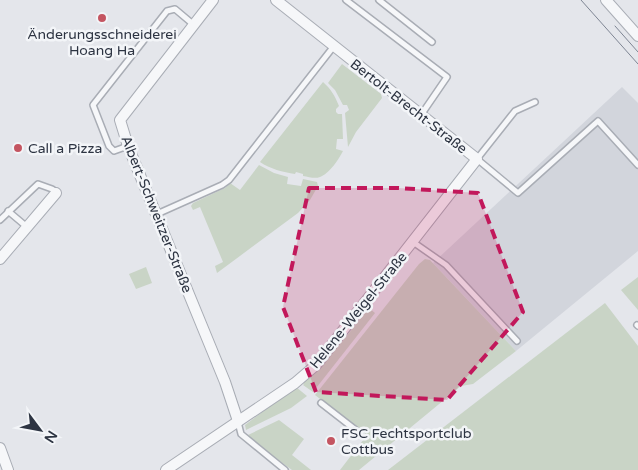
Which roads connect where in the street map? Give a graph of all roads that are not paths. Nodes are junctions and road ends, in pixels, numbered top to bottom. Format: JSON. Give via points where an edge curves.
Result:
{"nodes":[{"id":1,"x":214,"y":0,"type":"edge"},
{"id":2,"x":276,"y":0,"type":"edge"},
{"id":3,"x":346,"y":0,"type":"edge"},
{"id":4,"x":378,"y":0,"type":"edge"},
{"id":5,"x":606,"y":0,"type":"edge"},
{"id":6,"x":194,"y":25,"type":"junction"},
{"id":7,"x":638,"y":36,"type":"edge"},
{"id":8,"x":432,"y":42,"type":"dead end"},
{"id":9,"x":334,"y":46,"type":"junction"},
{"id":10,"x":535,"y":102,"type":"dead end"},
{"id":11,"x":421,"y":115,"type":"junction"},
{"id":12,"x":128,"y":146,"type":"junction"},
{"id":13,"x":477,"y":159,"type":"junction"},
{"id":14,"x":638,"y":164,"type":"edge"},
{"id":15,"x":56,"y":193,"type":"joint"},
{"id":16,"x":8,"y":211,"type":"junction"},
{"id":17,"x":157,"y":214,"type":"junction"},
{"id":18,"x":0,"y":220,"type":"edge"},
{"id":19,"x":27,"y":227,"type":"junction"},
{"id":20,"x":413,"y":242,"type":"junction"},
{"id":21,"x":0,"y":259,"type":"edge"},
{"id":22,"x":517,"y":341,"type":"dead end"},
{"id":23,"x":321,"y":403,"type":"dead end"},
{"id":24,"x":238,"y":421,"type":"junction"},
{"id":25,"x":357,"y":431,"type":"dead end"},
{"id":26,"x":0,"y":448,"type":"edge"},
{"id":27,"x":8,"y":470,"type":"edge"},
{"id":28,"x":166,"y":470,"type":"edge"},
{"id":29,"x":285,"y":470,"type":"edge"}],
"edges":[{"from":1,"to":6,"type":"street","name":"Albert-Schweitzer-Straße"},
{"from":2,"to":9,"type":"street","name":"Bertolt-Brecht-Straße"},
{"from":3,"to":11,"type":"lane","via":[[448,77]]},
{"from":4,"to":8,"type":"lane"},
{"from":5,"to":7,"type":"street"},
{"from":6,"to":12,"type":"street","name":"Albert-Schweitzer-Straße","via":[[120,120]]},
{"from":6,"to":12,"type":"lane","via":[[175,9],[168,11],[93,105],[109,146],[114,151]]},
{"from":9,"to":11,"type":"street","name":"Bertolt-Brecht-Straße"},
{"from":9,"to":17,"type":"lane","via":[[229,180]]},
{"from":10,"to":13,"type":"lane","name":"Bertolt-Brecht-Straße","via":[[515,111]]},
{"from":11,"to":13,"type":"street","name":"Bertolt-Brecht-Straße"},
{"from":12,"to":17,"type":"street","name":"Albert-Schweitzer-Straße"},
{"from":13,"to":14,"type":"lane","via":[[518,192],[598,121]]},
{"from":13,"to":20,"type":"street","name":"Helene-Weigel-Straße"},
{"from":15,"to":16,"type":"lane","via":[[38,184]]},
{"from":15,"to":19,"type":"street"},
{"from":16,"to":18,"type":"lane"},
{"from":16,"to":19,"type":"lane"},
{"from":17,"to":24,"type":"street","name":"Albert-Schweitzer-Straße"},
{"from":19,"to":21,"type":"street"},
{"from":20,"to":22,"type":"lane","via":[[446,265]]},
{"from":20,"to":24,"type":"street","name":"Helene-Weigel-Straße","via":[[316,365]]},
{"from":23,"to":25,"type":"lane"},
{"from":24,"to":28,"type":"street","name":"Helene-Weigel-Straße"},
{"from":24,"to":29,"type":"lane","via":[[242,434]]},
{"from":26,"to":27,"type":"street"}]}
